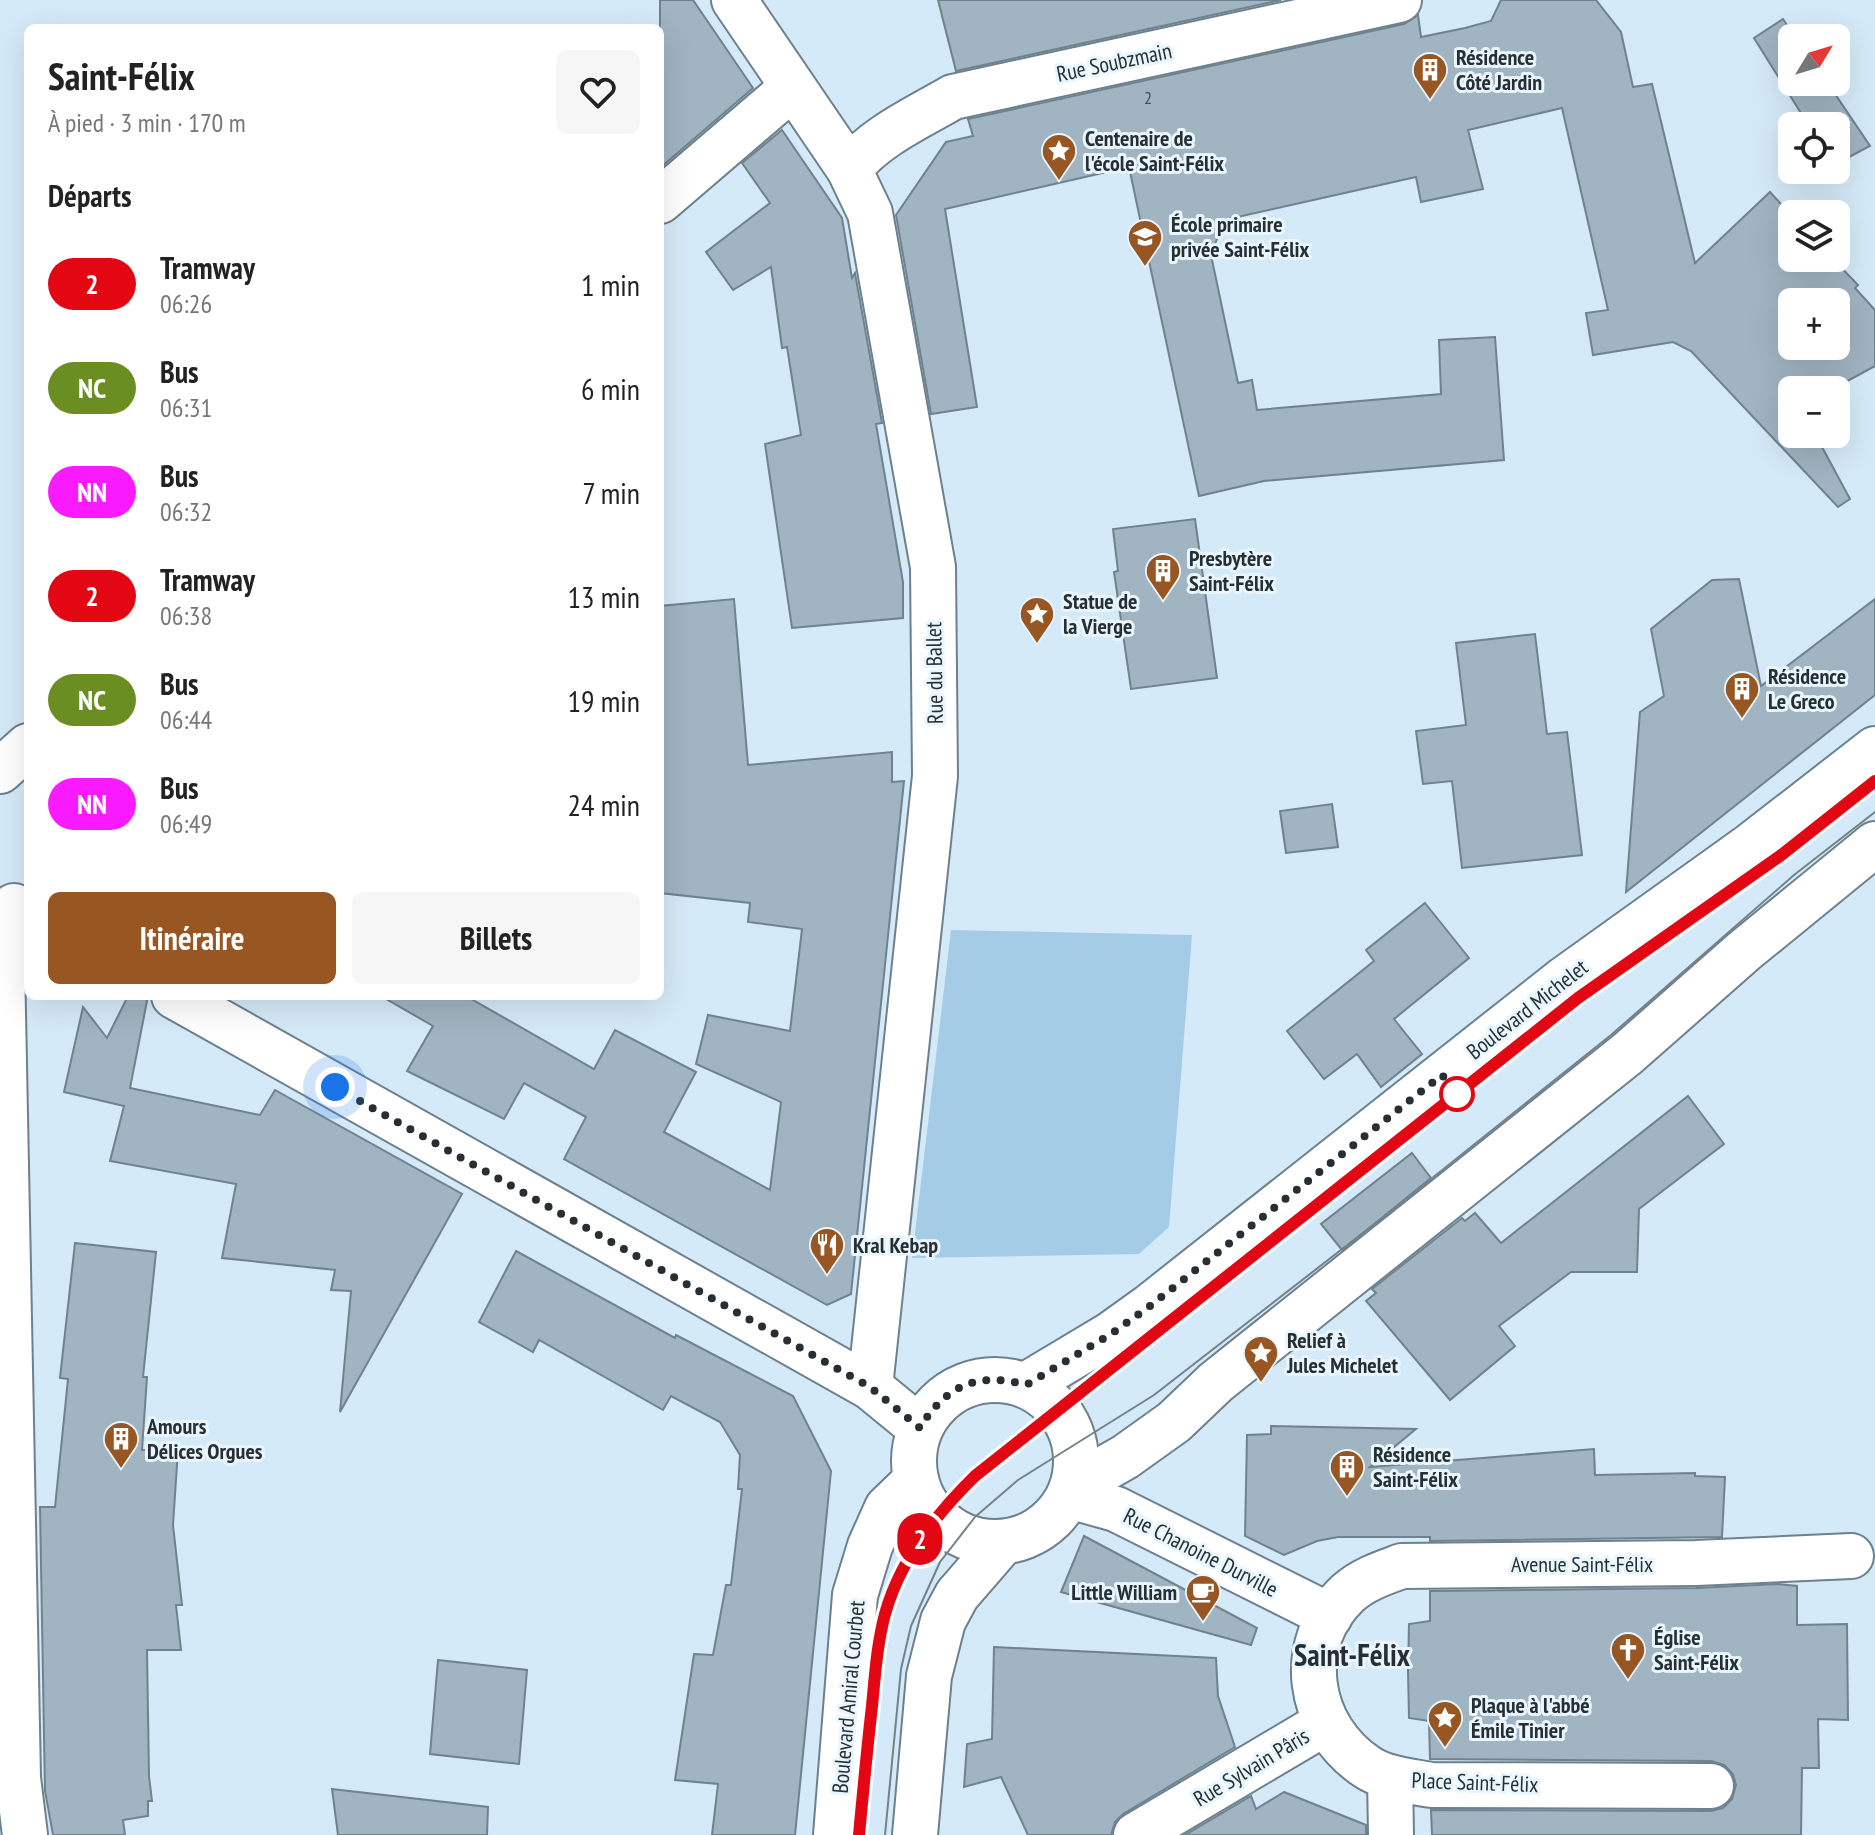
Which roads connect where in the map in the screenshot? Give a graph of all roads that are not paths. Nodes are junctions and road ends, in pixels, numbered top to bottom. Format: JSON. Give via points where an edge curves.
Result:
{"nodes":[{"id":1,"x":734,"y":0,"type":"edge"},
{"id":2,"x":1399,"y":0,"type":"edge"},
{"id":3,"x":793,"y":87,"type":"junction"},
{"id":4,"x":849,"y":169,"type":"junction"},
{"id":5,"x":664,"y":198,"type":"edge"},
{"id":6,"x":1875,"y":749,"type":"edge"},
{"id":7,"x":24,"y":750,"type":"edge"},
{"id":8,"x":0,"y":771,"type":"edge"},
{"id":9,"x":1875,"y":844,"type":"edge"},
{"id":10,"x":14,"y":907,"type":"edge"},
{"id":11,"x":181,"y":1000,"type":"edge"},
{"id":12,"x":1026,"y":1385,"type":"junction"},
{"id":13,"x":870,"y":1387,"type":"junction"},
{"id":14,"x":920,"y":1428,"type":"junction"},
{"id":15,"x":916,"y":1480,"type":"junction"},
{"id":16,"x":1071,"y":1491,"type":"junction"},
{"id":17,"x":1003,"y":1542,"type":"junction"},
{"id":18,"x":1851,"y":1556,"type":"dead end"},
{"id":19,"x":7,"y":1591,"type":"edge"},
{"id":20,"x":1330,"y":1616,"type":"junction"},
{"id":21,"x":1325,"y":1723,"type":"junction"},
{"id":22,"x":1390,"y":1777,"type":"junction"},
{"id":23,"x":1711,"y":1786,"type":"dead end"},
{"id":24,"x":25,"y":1835,"type":"edge"},
{"id":25,"x":836,"y":1835,"type":"edge"},
{"id":26,"x":915,"y":1835,"type":"edge"},
{"id":27,"x":1136,"y":1835,"type":"edge"},
{"id":28,"x":1391,"y":1835,"type":"edge"}],
"edges":[{"from":1,"to":3,"type":"street","name":"Rue du Ballet"},
{"from":2,"to":4,"type":"street","name":"Rue Soubzmain","via":[[953,97],[890,134]]},
{"from":3,"to":4,"type":"street","name":"Rue du Ballet"},
{"from":3,"to":5,"type":"street"},
{"from":4,"to":13,"type":"street","name":"Rue du Ballet","via":[[870,213],[933,567],[935,776]]},
{"from":6,"to":12,"type":"street","name":"Boulevard Michelet","via":[[1563,980],[1150,1306]]},
{"from":7,"to":8,"type":"street"},
{"from":9,"to":16,"type":"street","via":[[1627,1054],[1216,1382],[1174,1422]]},
{"from":10,"to":19,"type":"street","via":[[2,962]]},
{"from":11,"to":13,"type":"street"},
{"from":12,"to":14,"type":"street","via":[[990,1379],[964,1386],[942,1399]]},
{"from":12,"to":16,"type":"street","via":[[1049,1399],[1069,1427],[1077,1454]]},
{"from":13,"to":14,"type":"street"},
{"from":14,"to":15,"type":"street"},
{"from":15,"to":17,"type":"street","via":[[927,1506],[951,1530]]},
{"from":15,"to":25,"type":"street","name":"Boulevard Amiral Courbet","via":[[887,1508],[855,1595]]},
{"from":16,"to":17,"type":"street","via":[[1047,1524],[1026,1537]]},
{"from":16,"to":20,"type":"street","name":"Rue Chanoine Durville"},
{"from":17,"to":26,"type":"street","via":[[957,1595],[943,1621],[929,1676]]},
{"from":18,"to":20,"type":"street","name":"Avenue Saint-Félix","via":[[1402,1566],[1373,1576],[1348,1593]]},
{"from":19,"to":24,"type":"street"},
{"from":20,"to":21,"type":"street","name":"Place Saint-Félix","via":[[1314,1666]]},
{"from":21,"to":22,"type":"street","name":"Place Saint-Félix","via":[[1341,1747]]},
{"from":21,"to":27,"type":"street","name":"Rue Sylvain Pâris"},
{"from":22,"to":23,"type":"street","name":"Place Saint-Félix","via":[[1431,1785]]},
{"from":22,"to":28,"type":"street"}]}
